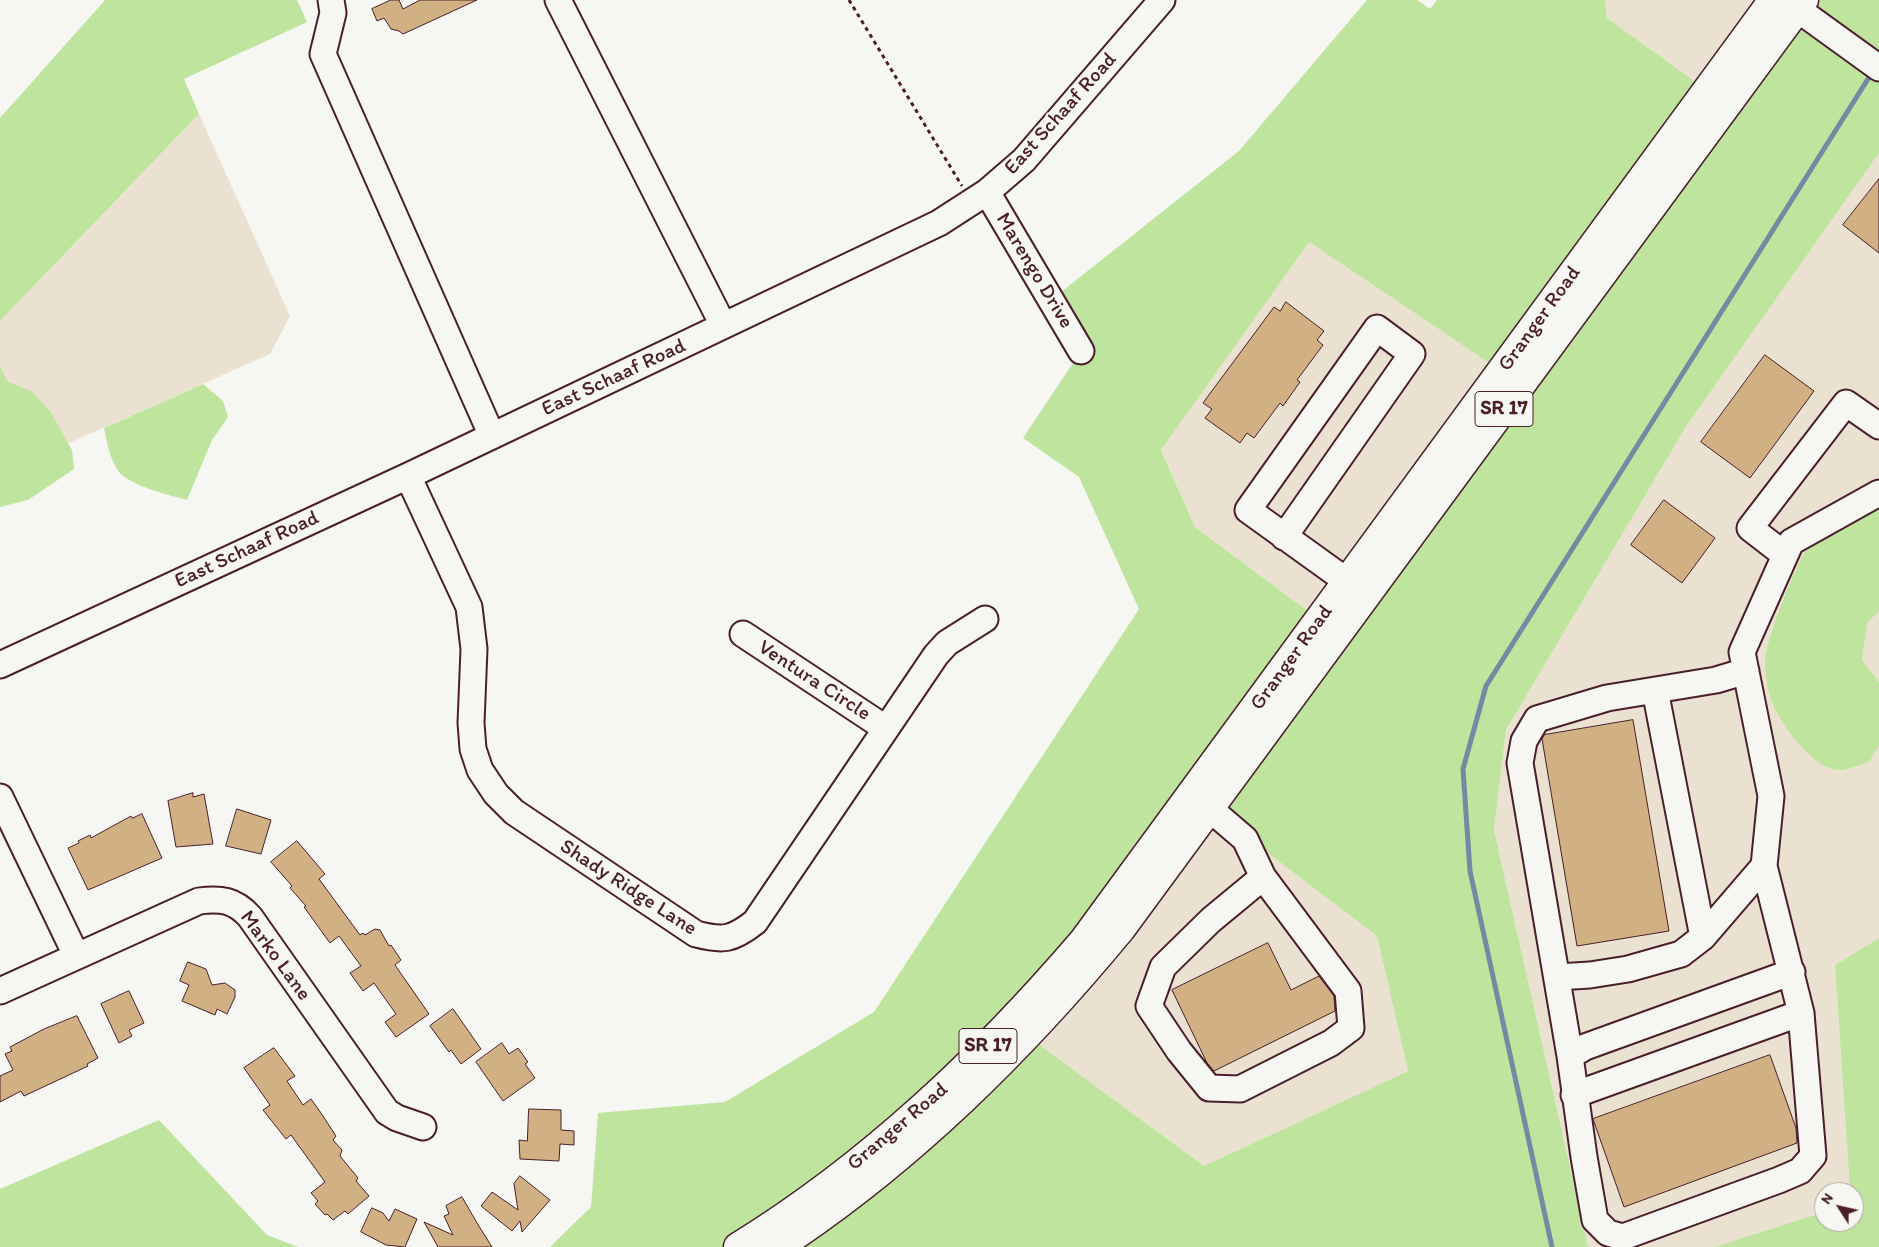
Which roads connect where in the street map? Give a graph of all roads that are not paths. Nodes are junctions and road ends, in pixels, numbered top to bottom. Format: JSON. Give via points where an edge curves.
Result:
{"nodes":[{"id":1,"x":331,"y":0,"type":"edge"},
{"id":2,"x":558,"y":0,"type":"edge"},
{"id":3,"x":1162,"y":0,"type":"edge"},
{"id":4,"x":1773,"y":0,"type":"edge"},
{"id":5,"x":1796,"y":3,"type":"edge"},
{"id":6,"x":1879,"y":68,"type":"edge"},
{"id":7,"x":979,"y":197,"type":"junction"},
{"id":8,"x":723,"y":325,"type":"junction"},
{"id":9,"x":1081,"y":351,"type":"dead end"},
{"id":10,"x":1879,"y":426,"type":"edge"},
{"id":11,"x":492,"y":436,"type":"junction"},
{"id":12,"x":408,"y":476,"type":"junction"},
{"id":13,"x":1879,"y":493,"type":"edge"},
{"id":14,"x":1284,"y":537,"type":"junction"},
{"id":15,"x":1785,"y":555,"type":"junction"},
{"id":16,"x":1348,"y":582,"type":"junction"},
{"id":17,"x":985,"y":619,"type":"dead end"},
{"id":18,"x":743,"y":634,"type":"dead end"},
{"id":19,"x":0,"y":665,"type":"edge"},
{"id":20,"x":1746,"y":671,"type":"junction"},
{"id":21,"x":1655,"y":690,"type":"junction"},
{"id":22,"x":886,"y":728,"type":"junction"},
{"id":23,"x":0,"y":797,"type":"edge"},
{"id":24,"x":1200,"y":803,"type":"junction"},
{"id":25,"x":1764,"y":866,"type":"junction"},
{"id":26,"x":1263,"y":877,"type":"junction"},
{"id":27,"x":1703,"y":937,"type":"junction"},
{"id":28,"x":76,"y":955,"type":"junction"},
{"id":29,"x":1792,"y":972,"type":"junction"},
{"id":30,"x":1557,"y":978,"type":"junction"},
{"id":31,"x":0,"y":991,"type":"edge"},
{"id":32,"x":1801,"y":1013,"type":"junction"},
{"id":33,"x":1570,"y":1056,"type":"junction"},
{"id":34,"x":1574,"y":1094,"type":"junction"},
{"id":35,"x":423,"y":1127,"type":"dead end"},
{"id":36,"x":738,"y":1247,"type":"edge"},
{"id":37,"x":778,"y":1247,"type":"edge"}],
"edges":[{"from":1,"to":11,"type":"street","via":[[333,13],[323,54]]},
{"from":2,"to":8,"type":"street"},
{"from":3,"to":7,"type":"street","name":"East Schaaf Road","via":[[1024,160]]},
{"from":4,"to":16,"type":"main road","name":"Granger Road","number":"SR 17"},
{"from":5,"to":6,"type":"street"},
{"from":5,"to":24,"type":"main road","name":"Granger Road","number":"SR 17"},
{"from":7,"to":8,"type":"street","name":"East Schaaf Road","via":[[939,223]]},
{"from":7,"to":9,"type":"street","name":"Marengo Drive"},
{"from":8,"to":11,"type":"street","name":"East Schaaf Road"},
{"from":10,"to":15,"type":"street","via":[[1846,403],[1750,528]]},
{"from":11,"to":12,"type":"street","name":"East Schaaf Road"},
{"from":12,"to":19,"type":"street","name":"East Schaaf Road"},
{"from":12,"to":22,"type":"street","name":"Shady Ridge Lane","via":[[469,607],[474,649],[471,723],[473,749],[480,770],[496,794],[520,817],[696,934],[727,939],[754,922]]},
{"from":13,"to":15,"type":"street","via":[[1790,542]]},
{"from":14,"to":14,"type":"street","via":[[1248,510],[1377,328],[1412,354]]},
{"from":14,"to":16,"type":"street"},
{"from":15,"to":20,"type":"street","via":[[1742,652]]},
{"from":16,"to":24,"type":"main road","name":"Granger Road","number":"SR 17"},
{"from":17,"to":22,"type":"street","name":"Shady Ridge Lane","via":[[947,644]]},
{"from":18,"to":22,"type":"street","name":"Ventura Circle"},
{"from":20,"to":21,"type":"street","via":[[1716,680]]},
{"from":20,"to":25,"type":"street","via":[[1770,796]]},
{"from":21,"to":27,"type":"street"},
{"from":21,"to":30,"type":"street","via":[[1607,698],[1537,719],[1524,741],[1520,763]]},
{"from":23,"to":28,"type":"street"},
{"from":24,"to":26,"type":"street","via":[[1245,839]]},
{"from":24,"to":36,"type":"main road","name":"Granger Road","number":"SR 17","via":[[1084,940],[964,1071],[863,1159]]},
{"from":24,"to":37,"type":"main road","name":"Granger Road","number":"SR 17","via":[[1122,928],[1029,1036],[975,1090],[906,1151],[859,1190]]},
{"from":25,"to":27,"type":"street"},
{"from":25,"to":29,"type":"street"},
{"from":26,"to":26,"type":"street","via":[[1211,920],[1163,967],[1149,1006],[1209,1088],[1240,1089],[1332,1044],[1351,1028],[1348,992]]},
{"from":27,"to":30,"type":"street","via":[[1672,957],[1618,970]]},
{"from":28,"to":31,"type":"street","name":"Marko Lane"},
{"from":28,"to":35,"type":"street","name":"Marko Lane","via":[[199,900],[216,898],[240,906],[388,1112]]},
{"from":29,"to":32,"type":"street"},
{"from":29,"to":33,"type":"street","via":[[1585,1047]]},
{"from":30,"to":33,"type":"street"},
{"from":32,"to":34,"type":"street"},
{"from":32,"to":34,"type":"street","via":[[1814,1156],[1800,1171],[1727,1200],[1623,1236],[1608,1233],[1595,1220]]},
{"from":33,"to":34,"type":"street"}]}
